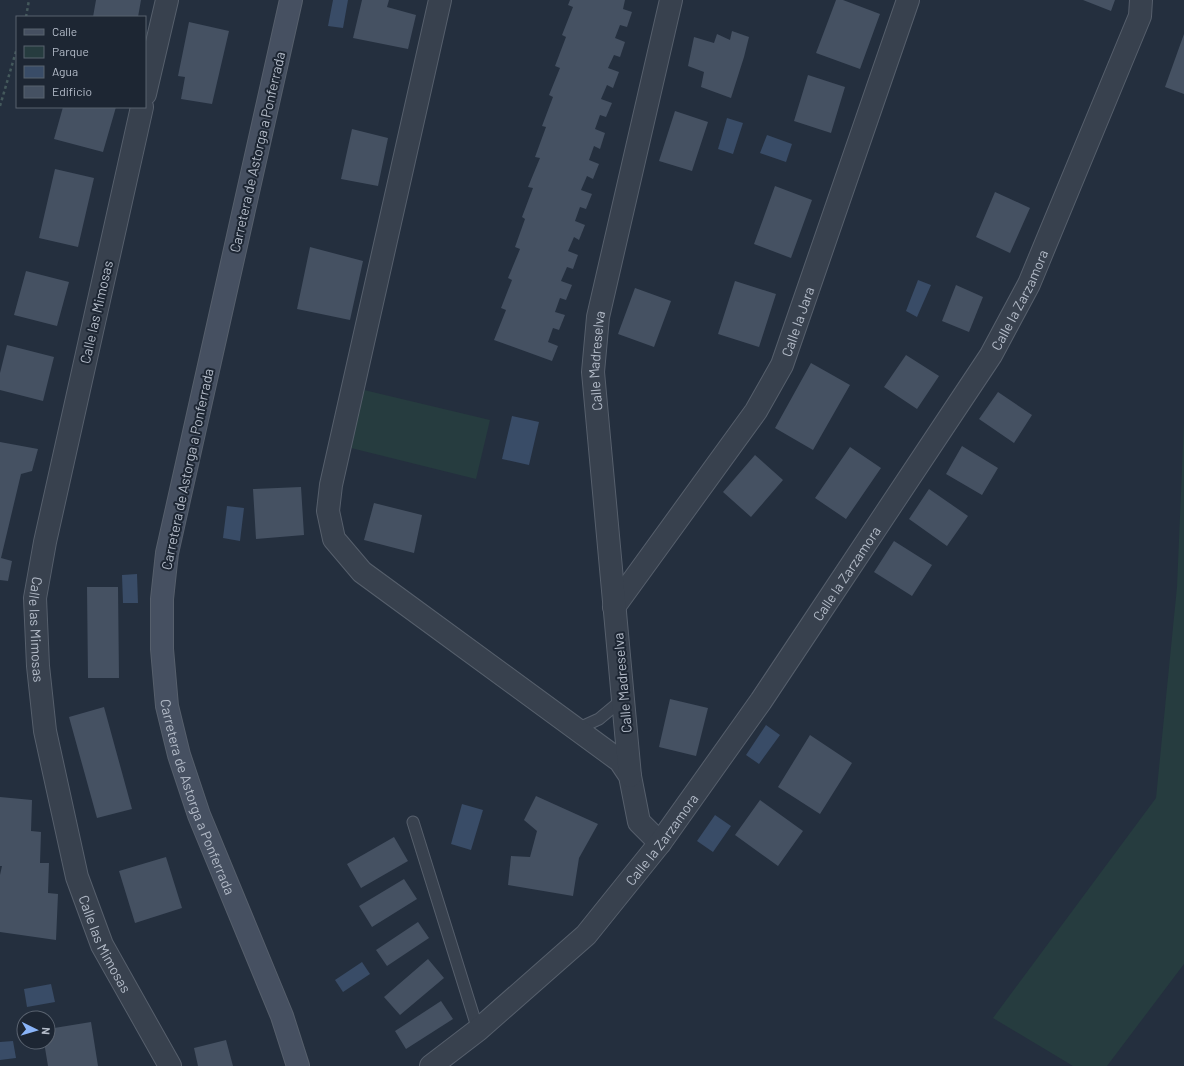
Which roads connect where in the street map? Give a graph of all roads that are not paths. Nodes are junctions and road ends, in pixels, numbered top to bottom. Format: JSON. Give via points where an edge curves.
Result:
{"nodes":[{"id":1,"x":167,"y":0,"type":"edge"},
{"id":2,"x":291,"y":0,"type":"edge"},
{"id":3,"x":440,"y":0,"type":"edge"},
{"id":4,"x":671,"y":0,"type":"edge"},
{"id":5,"x":908,"y":0,"type":"edge"},
{"id":6,"x":1142,"y":0,"type":"edge"},
{"id":7,"x":146,"y":90,"type":"edge"},
{"id":8,"x":142,"y":108,"type":"edge"},
{"id":9,"x":614,"y":607,"type":"junction"},
{"id":10,"x":623,"y":699,"type":"junction"},
{"id":11,"x":577,"y":729,"type":"junction"},
{"id":12,"x":630,"y":776,"type":"junction"},
{"id":13,"x":413,"y":822,"type":"dead end"},
{"id":14,"x":660,"y":843,"type":"junction"},
{"id":15,"x":478,"y":1030,"type":"junction"},
{"id":16,"x":170,"y":1066,"type":"edge"},
{"id":17,"x":298,"y":1066,"type":"edge"},
{"id":18,"x":431,"y":1066,"type":"edge"}],
"edges":[{"from":1,"to":7,"type":"street"},
{"from":2,"to":17,"type":"main road","name":"Carretera de Astorga a Ponferrada","via":[[167,553],[162,599],[162,649],[167,706],[179,755],[199,815],[282,1016]]},
{"from":3,"to":11,"type":"street","via":[[331,485],[328,512],[334,539],[362,572]]},
{"from":4,"to":9,"type":"street","name":"Calle Madreselva","via":[[598,317],[593,372]]},
{"from":5,"to":9,"type":"street","name":"Calle la Jara","via":[[782,365],[756,411]]},
{"from":6,"to":14,"type":"street","name":"Calle la Zarzamora","via":[[1140,16],[1030,284],[990,355],[761,701]]},
{"from":8,"to":16,"type":"street","name":"Calle las Mimosas","via":[[45,542],[35,598],[38,666],[45,731],[77,877],[102,945]]},
{"from":9,"to":10,"type":"street","name":"Calle Madreselva"},
{"from":10,"to":11,"type":"lane","via":[[600,719]]},
{"from":10,"to":12,"type":"street","name":"Calle Madreselva"},
{"from":11,"to":12,"type":"street","via":[[620,761]]},
{"from":12,"to":14,"type":"street","name":"Calle Madreselva","via":[[639,822]]},
{"from":13,"to":15,"type":"lane"},
{"from":14,"to":15,"type":"street","name":"Calle la Zarzamora","via":[[586,935]]},
{"from":15,"to":18,"type":"street","name":"Calle la Zarzamora"}]}
